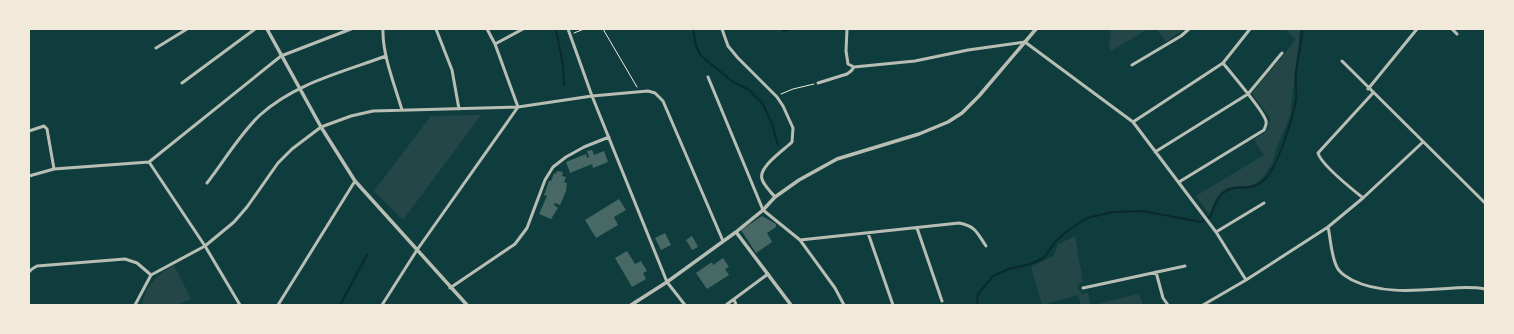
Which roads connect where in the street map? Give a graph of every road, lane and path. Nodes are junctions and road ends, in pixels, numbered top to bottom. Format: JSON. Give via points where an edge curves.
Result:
{"nodes":[{"id":1,"x":187,"y":29,"type":"edge"},
{"id":2,"x":255,"y":29,"type":"edge"},
{"id":3,"x":267,"y":29,"type":"edge"},
{"id":4,"x":351,"y":29,"type":"edge"},
{"id":5,"x":383,"y":29,"type":"edge"},
{"id":6,"x":436,"y":29,"type":"edge"},
{"id":7,"x":487,"y":29,"type":"edge"},
{"id":8,"x":523,"y":29,"type":"edge"},
{"id":9,"x":568,"y":29,"type":"edge"},
{"id":10,"x":584,"y":29,"type":"edge"},
{"id":11,"x":603,"y":29,"type":"edge"},
{"id":12,"x":722,"y":29,"type":"edge"},
{"id":13,"x":847,"y":29,"type":"edge"},
{"id":14,"x":1036,"y":29,"type":"edge"},
{"id":15,"x":1189,"y":29,"type":"edge"},
{"id":16,"x":1250,"y":29,"type":"edge"},
{"id":17,"x":1417,"y":29,"type":"edge"},
{"id":18,"x":1452,"y":29,"type":"edge"},
{"id":19,"x":1457,"y":34,"type":"dead end"},
{"id":20,"x":570,"y":35,"type":"junction"},
{"id":21,"x":1025,"y":42,"type":"junction"},
{"id":22,"x":495,"y":44,"type":"junction"},
{"id":23,"x":156,"y":48,"type":"dead end"},
{"id":24,"x":1282,"y":53,"type":"dead end"},
{"id":25,"x":281,"y":56,"type":"junction"},
{"id":26,"x":386,"y":56,"type":"junction"},
{"id":27,"x":1342,"y":61,"type":"dead end"},
{"id":28,"x":1223,"y":63,"type":"junction"},
{"id":29,"x":1132,"y":65,"type":"dead end"},
{"id":30,"x":854,"y":67,"type":"junction"},
{"id":31,"x":708,"y":77,"type":"dead end"},
{"id":32,"x":182,"y":83,"type":"dead end"},
{"id":33,"x":818,"y":83,"type":"joint"},
{"id":34,"x":299,"y":88,"type":"junction"},
{"id":35,"x":1368,"y":89,"type":"junction"},
{"id":36,"x":639,"y":92,"type":"junction"},
{"id":37,"x":1373,"y":93,"type":"junction"},
{"id":38,"x":1248,"y":94,"type":"junction"},
{"id":39,"x":592,"y":96,"type":"junction"},
{"id":40,"x":777,"y":97,"type":"junction"},
{"id":41,"x":518,"y":107,"type":"junction"},
{"id":42,"x":459,"y":109,"type":"junction"},
{"id":43,"x":402,"y":110,"type":"junction"},
{"id":44,"x":1133,"y":122,"type":"junction"},
{"id":45,"x":321,"y":127,"type":"junction"},
{"id":46,"x":29,"y":131,"type":"edge"},
{"id":47,"x":609,"y":137,"type":"junction"},
{"id":48,"x":1423,"y":142,"type":"junction"},
{"id":49,"x":1155,"y":152,"type":"junction"},
{"id":50,"x":149,"y":162,"type":"junction"},
{"id":51,"x":54,"y":169,"type":"junction"},
{"id":52,"x":29,"y":176,"type":"edge"},
{"id":53,"x":354,"y":181,"type":"junction"},
{"id":54,"x":1179,"y":182,"type":"junction"},
{"id":55,"x":207,"y":183,"type":"dead end"},
{"id":56,"x":775,"y":196,"type":"junction"},
{"id":57,"x":1363,"y":198,"type":"junction"},
{"id":58,"x":1485,"y":202,"type":"edge"},
{"id":59,"x":1264,"y":203,"type":"dead end"},
{"id":60,"x":763,"y":210,"type":"junction"},
{"id":61,"x":1328,"y":227,"type":"junction"},
{"id":62,"x":917,"y":228,"type":"junction"},
{"id":63,"x":736,"y":232,"type":"junction"},
{"id":64,"x":1216,"y":232,"type":"junction"},
{"id":65,"x":868,"y":233,"type":"junction"},
{"id":66,"x":800,"y":240,"type":"junction"},
{"id":67,"x":723,"y":242,"type":"junction"},
{"id":68,"x":205,"y":246,"type":"junction"},
{"id":69,"x":986,"y":246,"type":"dead end"},
{"id":70,"x":417,"y":250,"type":"junction"},
{"id":71,"x":1185,"y":266,"type":"dead end"},
{"id":72,"x":29,"y":272,"type":"edge"},
{"id":73,"x":1156,"y":272,"type":"junction"},
{"id":74,"x":768,"y":274,"type":"junction"},
{"id":75,"x":152,"y":275,"type":"junction"},
{"id":76,"x":1246,"y":280,"type":"junction"},
{"id":77,"x":667,"y":282,"type":"junction"},
{"id":78,"x":450,"y":288,"type":"junction"},
{"id":79,"x":1083,"y":288,"type":"dead end"},
{"id":80,"x":1485,"y":289,"type":"edge"},
{"id":81,"x":734,"y":299,"type":"junction"},
{"id":82,"x":942,"y":301,"type":"dead end"},
{"id":83,"x":135,"y":305,"type":"edge"},
{"id":84,"x":240,"y":305,"type":"edge"},
{"id":85,"x":278,"y":305,"type":"edge"},
{"id":86,"x":382,"y":305,"type":"edge"},
{"id":87,"x":467,"y":305,"type":"edge"},
{"id":88,"x":631,"y":305,"type":"edge"},
{"id":89,"x":685,"y":305,"type":"edge"},
{"id":90,"x":726,"y":305,"type":"edge"},
{"id":91,"x":736,"y":305,"type":"edge"},
{"id":92,"x":792,"y":305,"type":"edge"},
{"id":93,"x":844,"y":305,"type":"edge"},
{"id":94,"x":893,"y":305,"type":"edge"},
{"id":95,"x":1168,"y":305,"type":"edge"},
{"id":96,"x":1203,"y":305,"type":"edge"}],
"edges":[{"from":1,"to":23,"type":"street"},
{"from":2,"to":32,"type":"street"},
{"from":3,"to":25,"type":"street"},
{"from":4,"to":25,"type":"street"},
{"from":5,"to":26,"type":"street"},
{"from":6,"to":42,"type":"street","via":[[452,70]]},
{"from":7,"to":22,"type":"street"},
{"from":8,"to":22,"type":"street"},
{"from":9,"to":20,"type":"street"},
{"from":10,"to":20,"type":"path"},
{"from":11,"to":36,"type":"path"},
{"from":12,"to":40,"type":"street","via":[[728,46]]},
{"from":13,"to":30,"type":"street","via":[[848,64]]},
{"from":14,"to":21,"type":"street"},
{"from":15,"to":29,"type":"street"},
{"from":16,"to":28,"type":"street"},
{"from":17,"to":35,"type":"street"},
{"from":18,"to":19,"type":"street"},
{"from":20,"to":39,"type":"street"},
{"from":21,"to":30,"type":"street","via":[[915,61]]},
{"from":21,"to":44,"type":"street"},
{"from":21,"to":56,"type":"street","via":[[979,96],[962,113],[948,122],[919,134],[837,159]]},
{"from":22,"to":41,"type":"street"},
{"from":24,"to":38,"type":"street"},
{"from":25,"to":34,"type":"street"},
{"from":25,"to":50,"type":"street"},
{"from":26,"to":34,"type":"street"},
{"from":26,"to":43,"type":"street"},
{"from":27,"to":35,"type":"street"},
{"from":28,"to":38,"type":"street"},
{"from":28,"to":44,"type":"street"},
{"from":30,"to":33,"type":"street","via":[[847,74]]},
{"from":31,"to":60,"type":"street"},
{"from":33,"to":40,"type":"path","via":[[784,92]]},
{"from":34,"to":45,"type":"street"},
{"from":34,"to":55,"type":"street","via":[[259,116],[233,146]]},
{"from":35,"to":37,"type":"street"},
{"from":36,"to":39,"type":"street"},
{"from":36,"to":67,"type":"street","via":[[655,93],[663,102]]},
{"from":37,"to":48,"type":"street"},
{"from":37,"to":57,"type":"street","via":[[1318,153],[1325,165]]},
{"from":38,"to":49,"type":"street"},
{"from":38,"to":54,"type":"street","via":[[1266,120],[1264,130]]},
{"from":39,"to":41,"type":"street"},
{"from":39,"to":47,"type":"street"},
{"from":40,"to":56,"type":"street","via":[[793,128],[792,142],[765,166],[762,174],[762,179]]},
{"from":41,"to":42,"type":"street"},
{"from":41,"to":70,"type":"street"},
{"from":42,"to":43,"type":"street"},
{"from":43,"to":45,"type":"street","via":[[373,111]]},
{"from":44,"to":49,"type":"street"},
{"from":45,"to":53,"type":"street"},
{"from":45,"to":68,"type":"street","via":[[278,163],[247,208]]},
{"from":46,"to":51,"type":"street","via":[[44,126],[47,129]]},
{"from":47,"to":77,"type":"street"},
{"from":47,"to":78,"type":"street","via":[[584,147],[553,167],[545,180],[527,228],[515,244]]},
{"from":48,"to":57,"type":"street"},
{"from":48,"to":58,"type":"street"},
{"from":49,"to":54,"type":"street"},
{"from":50,"to":51,"type":"street"},
{"from":50,"to":68,"type":"street"},
{"from":51,"to":52,"type":"street"},
{"from":53,"to":70,"type":"street"},
{"from":53,"to":85,"type":"street"},
{"from":54,"to":64,"type":"street"},
{"from":56,"to":60,"type":"street"},
{"from":57,"to":61,"type":"street"},
{"from":59,"to":64,"type":"street"},
{"from":60,"to":63,"type":"street"},
{"from":60,"to":66,"type":"street"},
{"from":61,"to":76,"type":"street"},
{"from":61,"to":80,"type":"street","via":[[1338,269],[1344,276],[1363,285],[1392,290],[1471,286]]},
{"from":62,"to":65,"type":"street"},
{"from":62,"to":69,"type":"street","via":[[968,225],[974,228]]},
{"from":62,"to":82,"type":"street"},
{"from":63,"to":67,"type":"street"},
{"from":63,"to":74,"type":"street"},
{"from":64,"to":76,"type":"street"},
{"from":65,"to":66,"type":"street"},
{"from":65,"to":94,"type":"street"},
{"from":66,"to":93,"type":"street","via":[[835,288]]},
{"from":67,"to":77,"type":"street"},
{"from":68,"to":75,"type":"street"},
{"from":68,"to":84,"type":"street"},
{"from":70,"to":78,"type":"street"},
{"from":70,"to":86,"type":"street"},
{"from":71,"to":73,"type":"street"},
{"from":72,"to":75,"type":"street","via":[[37,266],[125,259],[137,263]]},
{"from":73,"to":79,"type":"street"},
{"from":73,"to":95,"type":"street","via":[[1163,298]]},
{"from":74,"to":81,"type":"street"},
{"from":74,"to":92,"type":"street"},
{"from":75,"to":83,"type":"street"},
{"from":76,"to":96,"type":"street"},
{"from":77,"to":88,"type":"street"},
{"from":77,"to":89,"type":"street"},
{"from":78,"to":87,"type":"street"},
{"from":81,"to":90,"type":"street"},
{"from":81,"to":91,"type":"street"}]}
